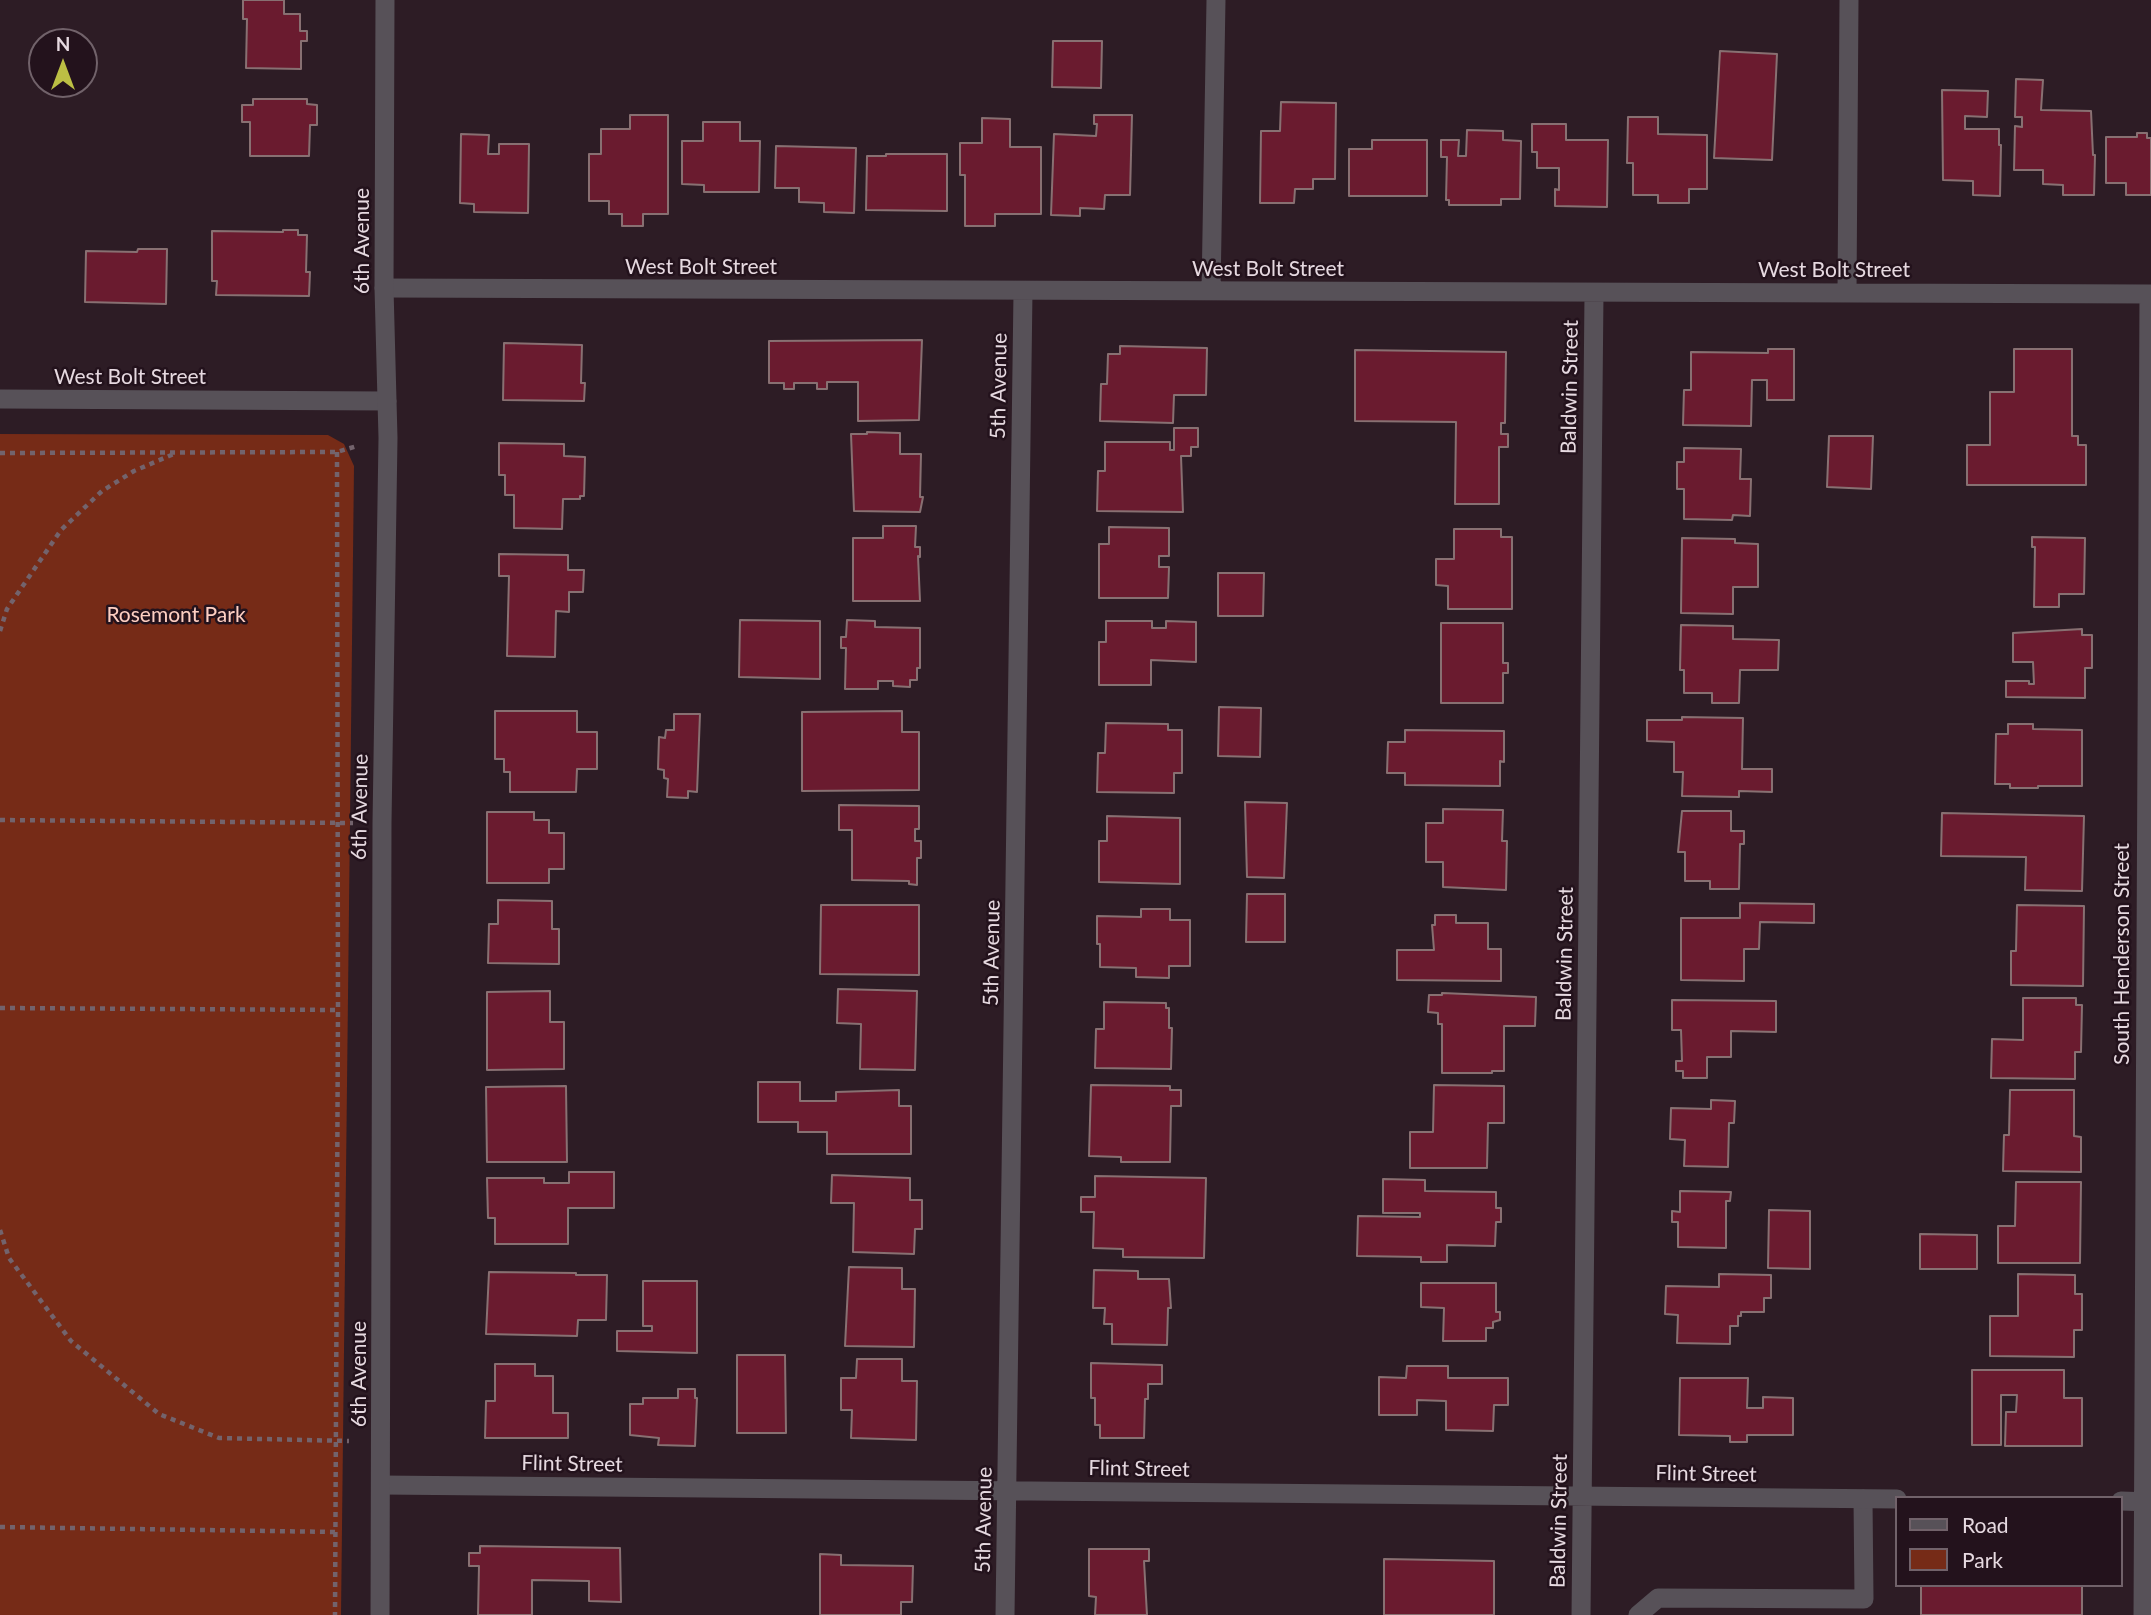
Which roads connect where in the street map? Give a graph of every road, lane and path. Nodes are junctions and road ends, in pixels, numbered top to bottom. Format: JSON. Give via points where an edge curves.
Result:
{"nodes":[{"id":1,"x":385,"y":0,"type":"edge"},
{"id":2,"x":1216,"y":0,"type":"edge"},
{"id":3,"x":1849,"y":0,"type":"edge"},
{"id":4,"x":384,"y":288,"type":"junction"},
{"id":5,"x":1211,"y":291,"type":"junction"},
{"id":6,"x":1023,"y":292,"type":"junction"},
{"id":7,"x":1847,"y":293,"type":"junction"},
{"id":8,"x":1594,"y":294,"type":"junction"},
{"id":9,"x":2150,"y":294,"type":"edge"},
{"id":10,"x":0,"y":399,"type":"edge"},
{"id":11,"x":387,"y":401,"type":"junction"},
{"id":12,"x":388,"y":438,"type":"junction"},
{"id":13,"x":178,"y":452,"type":"junction"},
{"id":14,"x":337,"y":452,"type":"junction"},
{"id":15,"x":0,"y":453,"type":"edge"},
{"id":16,"x":0,"y":631,"type":"edge"},
{"id":17,"x":0,"y":820,"type":"edge"},
{"id":18,"x":337,"y":822,"type":"junction"},
{"id":19,"x":382,"y":822,"type":"junction"},
{"id":20,"x":0,"y":1008,"type":"edge"},
{"id":21,"x":338,"y":1010,"type":"junction"},
{"id":22,"x":0,"y":1230,"type":"edge"},
{"id":23,"x":335,"y":1440,"type":"junction"},
{"id":24,"x":382,"y":1441,"type":"junction"},
{"id":25,"x":381,"y":1485,"type":"junction"},
{"id":26,"x":1007,"y":1491,"type":"junction"},
{"id":27,"x":1582,"y":1496,"type":"junction"},
{"id":28,"x":1863,"y":1499,"type":"junction"},
{"id":29,"x":1896,"y":1499,"type":"edge"},
{"id":30,"x":2123,"y":1501,"type":"edge"},
{"id":31,"x":2147,"y":1502,"type":"edge"},
{"id":32,"x":0,"y":1527,"type":"edge"},
{"id":33,"x":335,"y":1532,"type":"junction"},
{"id":34,"x":335,"y":1615,"type":"edge"},
{"id":35,"x":380,"y":1615,"type":"edge"},
{"id":36,"x":1005,"y":1615,"type":"edge"},
{"id":37,"x":1581,"y":1615,"type":"edge"},
{"id":38,"x":1638,"y":1615,"type":"edge"},
{"id":39,"x":2143,"y":1615,"type":"edge"}],
"edges":[{"from":1,"to":4,"type":"street","name":"6th Avenue"},
{"from":2,"to":5,"type":"street"},
{"from":3,"to":7,"type":"street"},
{"from":4,"to":6,"type":"street","name":"West Bolt Street"},
{"from":4,"to":11,"type":"street","name":"6th Avenue"},
{"from":5,"to":6,"type":"street","name":"West Bolt Street"},
{"from":5,"to":8,"type":"street","name":"West Bolt Street"},
{"from":6,"to":26,"type":"street","name":"5th Avenue"},
{"from":7,"to":8,"type":"street","name":"West Bolt Street"},
{"from":7,"to":9,"type":"street","name":"West Bolt Street"},
{"from":8,"to":27,"type":"street","name":"Baldwin Street"},
{"from":9,"to":31,"type":"street","name":"South Henderson Street"},
{"from":10,"to":11,"type":"street","name":"West Bolt Street"},
{"from":11,"to":12,"type":"street","name":"6th Avenue"},
{"from":12,"to":14,"type":"path"},
{"from":12,"to":19,"type":"street","name":"6th Avenue"},
{"from":13,"to":14,"type":"path"},
{"from":13,"to":15,"type":"path"},
{"from":13,"to":16,"type":"path","via":[[102,491],[61,530],[7,609]]},
{"from":14,"to":18,"type":"path"},
{"from":17,"to":18,"type":"path"},
{"from":18,"to":19,"type":"path"},
{"from":18,"to":21,"type":"path"},
{"from":19,"to":24,"type":"street","name":"6th Avenue"},
{"from":20,"to":21,"type":"path"},
{"from":21,"to":23,"type":"path"},
{"from":22,"to":23,"type":"path","via":[[9,1258],[71,1341],[159,1414],[219,1437]]},
{"from":23,"to":24,"type":"path"},
{"from":23,"to":33,"type":"path"},
{"from":24,"to":25,"type":"street","name":"6th Avenue"},
{"from":25,"to":26,"type":"street","name":"Flint Street"},
{"from":25,"to":35,"type":"street","name":"6th Avenue"},
{"from":26,"to":27,"type":"street","name":"Flint Street"},
{"from":26,"to":36,"type":"street","name":"5th Avenue"},
{"from":27,"to":28,"type":"street","name":"Flint Street"},
{"from":27,"to":37,"type":"street","name":"Baldwin Street"},
{"from":28,"to":29,"type":"street","name":"Flint Street"},
{"from":28,"to":38,"type":"street","via":[[1864,1599],[1658,1598]]},
{"from":30,"to":31,"type":"street"},
{"from":31,"to":39,"type":"street","name":"South Henderson Street"},
{"from":32,"to":33,"type":"path"},
{"from":33,"to":34,"type":"path"}]}
